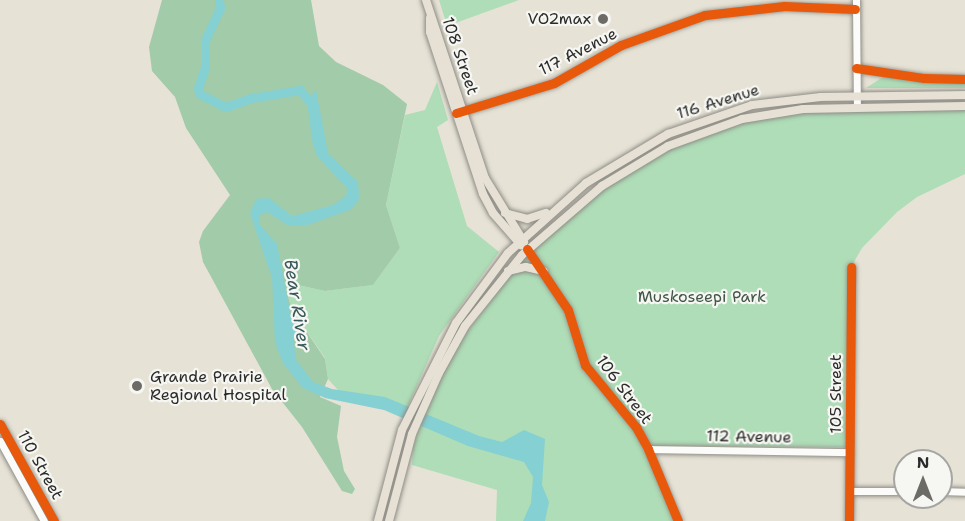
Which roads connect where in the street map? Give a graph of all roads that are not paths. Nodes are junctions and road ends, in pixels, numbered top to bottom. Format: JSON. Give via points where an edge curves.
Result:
{"nodes":[{"id":1,"x":426,"y":0,"type":"edge"},
{"id":2,"x":856,"y":0,"type":"edge"},
{"id":3,"x":855,"y":9,"type":"junction"},
{"id":4,"x":856,"y":68,"type":"junction"},
{"id":5,"x":965,"y":79,"type":"edge"},
{"id":6,"x":856,"y":95,"type":"junction"},
{"id":7,"x":965,"y":95,"type":"edge"},
{"id":8,"x":965,"y":106,"type":"edge"},
{"id":9,"x":857,"y":107,"type":"junction"},
{"id":10,"x":459,"y":112,"type":"junction"},
{"id":11,"x":554,"y":209,"type":"junction"},
{"id":12,"x":502,"y":211,"type":"junction"},
{"id":13,"x":520,"y":241,"type":"junction"},
{"id":14,"x":527,"y":249,"type":"junction"},
{"id":15,"x":851,"y":267,"type":"dead end"},
{"id":16,"x":544,"y":271,"type":"junction"},
{"id":17,"x":505,"y":272,"type":"junction"},
{"id":18,"x":0,"y":424,"type":"edge"},
{"id":19,"x":0,"y":441,"type":"edge"},
{"id":20,"x":648,"y":449,"type":"junction"},
{"id":21,"x":850,"y":452,"type":"junction"},
{"id":22,"x":850,"y":491,"type":"junction"},
{"id":23,"x":893,"y":491,"type":"edge"},
{"id":24,"x":44,"y":521,"type":"edge"},
{"id":25,"x":54,"y":521,"type":"edge"},
{"id":26,"x":378,"y":521,"type":"edge"},
{"id":27,"x":389,"y":521,"type":"edge"},
{"id":28,"x":678,"y":521,"type":"edge"},
{"id":29,"x":849,"y":521,"type":"edge"}],
"edges":[{"from":1,"to":10,"type":"main road","name":"108 Street"},
{"from":2,"to":3,"type":"street"},
{"from":3,"to":4,"type":"street"},
{"from":3,"to":10,"type":"street","name":"117 Avenue","via":[[784,6],[705,15],[621,45],[554,84]]},
{"from":4,"to":5,"type":"street","via":[[924,78]]},
{"from":4,"to":6,"type":"street"},
{"from":6,"to":7,"type":"main road","name":"116 Avenue"},
{"from":6,"to":9,"type":"street"},
{"from":6,"to":11,"type":"main road","name":"116 Avenue","via":[[771,101],[700,120],[635,151]]},
{"from":8,"to":9,"type":"main road","name":"116 Avenue"},
{"from":9,"to":14,"type":"main road","name":"116 Avenue","via":[[762,115],[687,137],[602,186]]},
{"from":10,"to":12,"type":"main road","name":"108 Street"},
{"from":10,"to":13,"type":"main road","name":"108 Street","via":[[483,194],[493,213]]},
{"from":11,"to":12,"type":"main road","via":[[527,219]]},
{"from":11,"to":13,"type":"main road","name":"116 Avenue"},
{"from":12,"to":13,"type":"main road","name":"108 Street"},
{"from":13,"to":14,"type":"main road"},
{"from":13,"to":26,"type":"main road","via":[[456,323],[415,400],[402,430]]},
{"from":14,"to":16,"type":"street","name":"106 Street"},
{"from":14,"to":17,"type":"main road"},
{"from":15,"to":21,"type":"street","name":"105 Street"},
{"from":16,"to":17,"type":"main road","via":[[526,267]]},
{"from":16,"to":20,"type":"street","name":"106 Street","via":[[568,310],[585,365],[636,427]]},
{"from":17,"to":27,"type":"main road","via":[[465,326],[424,404]]},
{"from":18,"to":25,"type":"street","name":"110 Street"},
{"from":19,"to":24,"type":"street","name":"110 Street"},
{"from":20,"to":21,"type":"street","name":"112 Avenue"},
{"from":20,"to":28,"type":"street","name":"106 Street"},
{"from":21,"to":22,"type":"street","name":"105 Street"},
{"from":22,"to":23,"type":"street"},
{"from":22,"to":29,"type":"street","name":"105 Street"}]}
